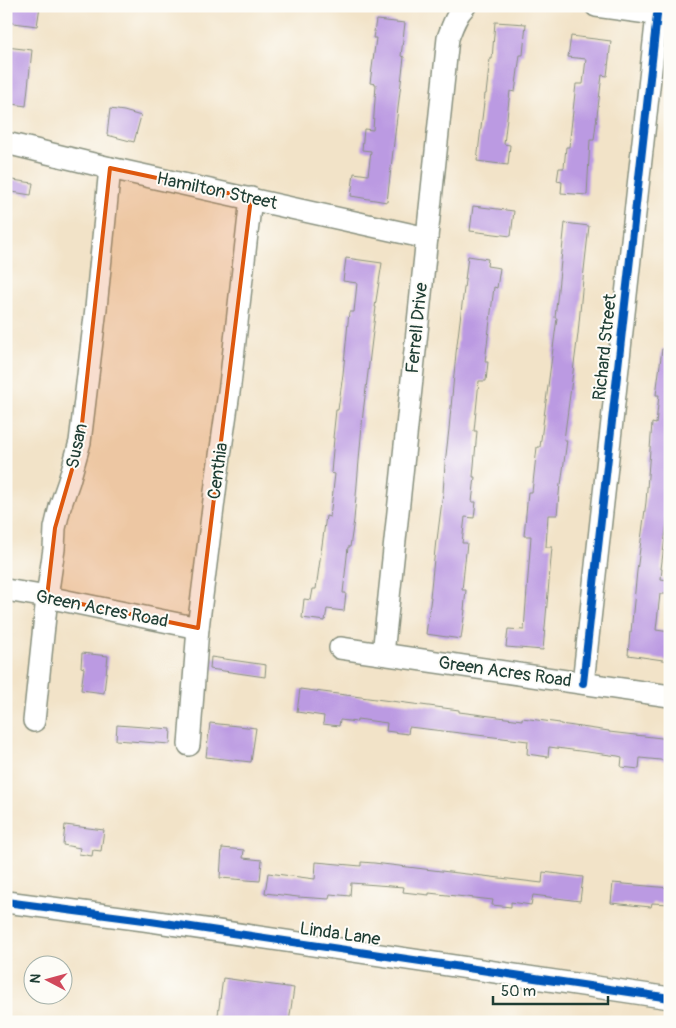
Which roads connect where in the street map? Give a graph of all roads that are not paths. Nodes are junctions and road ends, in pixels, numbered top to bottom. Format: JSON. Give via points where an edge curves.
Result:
{"nodes":[{"id":1,"x":464,"y":6,"type":"edge"},
{"id":2,"x":596,"y":6,"type":"edge"},
{"id":3,"x":663,"y":15,"type":"edge"},
{"id":4,"x":6,"y":143,"type":"edge"},
{"id":5,"x":110,"y":168,"type":"junction"},
{"id":6,"x":251,"y":198,"type":"junction"},
{"id":7,"x":427,"y":238,"type":"junction"},
{"id":8,"x":6,"y":590,"type":"edge"},
{"id":9,"x":47,"y":597,"type":"junction"},
{"id":10,"x":198,"y":628,"type":"junction"},
{"id":11,"x":340,"y":648,"type":"dead end"},
{"id":12,"x":383,"y":654,"type":"junction"},
{"id":13,"x":583,"y":683,"type":"junction"},
{"id":14,"x":670,"y":696,"type":"edge"},
{"id":15,"x":34,"y":721,"type":"dead end"},
{"id":16,"x":188,"y":745,"type":"dead end"},
{"id":17,"x":6,"y":902,"type":"edge"},
{"id":18,"x":670,"y":998,"type":"edge"}],
"edges":[{"from":1,"to":7,"type":"street","name":"Ferrell Drive","via":[[448,38]]},
{"from":2,"to":3,"type":"street"},
{"from":3,"to":13,"type":"street","name":"Richard Street"},
{"from":4,"to":5,"type":"street","name":"Hamilton Street"},
{"from":5,"to":6,"type":"street","name":"Hamilton Street"},
{"from":5,"to":9,"type":"street","name":"Susan","via":[[80,442],[55,528]]},
{"from":6,"to":7,"type":"street","name":"Hamilton Street"},
{"from":6,"to":10,"type":"street","name":"Centhia"},
{"from":7,"to":12,"type":"street","name":"Ferrell Drive"},
{"from":8,"to":9,"type":"street","name":"Green Acres Road"},
{"from":9,"to":10,"type":"street","name":"Green Acres Road"},
{"from":9,"to":15,"type":"street","name":"Susan"},
{"from":10,"to":16,"type":"street","name":"Centhia"},
{"from":11,"to":12,"type":"street","name":"Green Acres Road"},
{"from":12,"to":13,"type":"street","name":"Green Acres Road"},
{"from":13,"to":14,"type":"street","name":"Green Acres Road"},
{"from":17,"to":18,"type":"street","name":"Linda Lane"}]}
